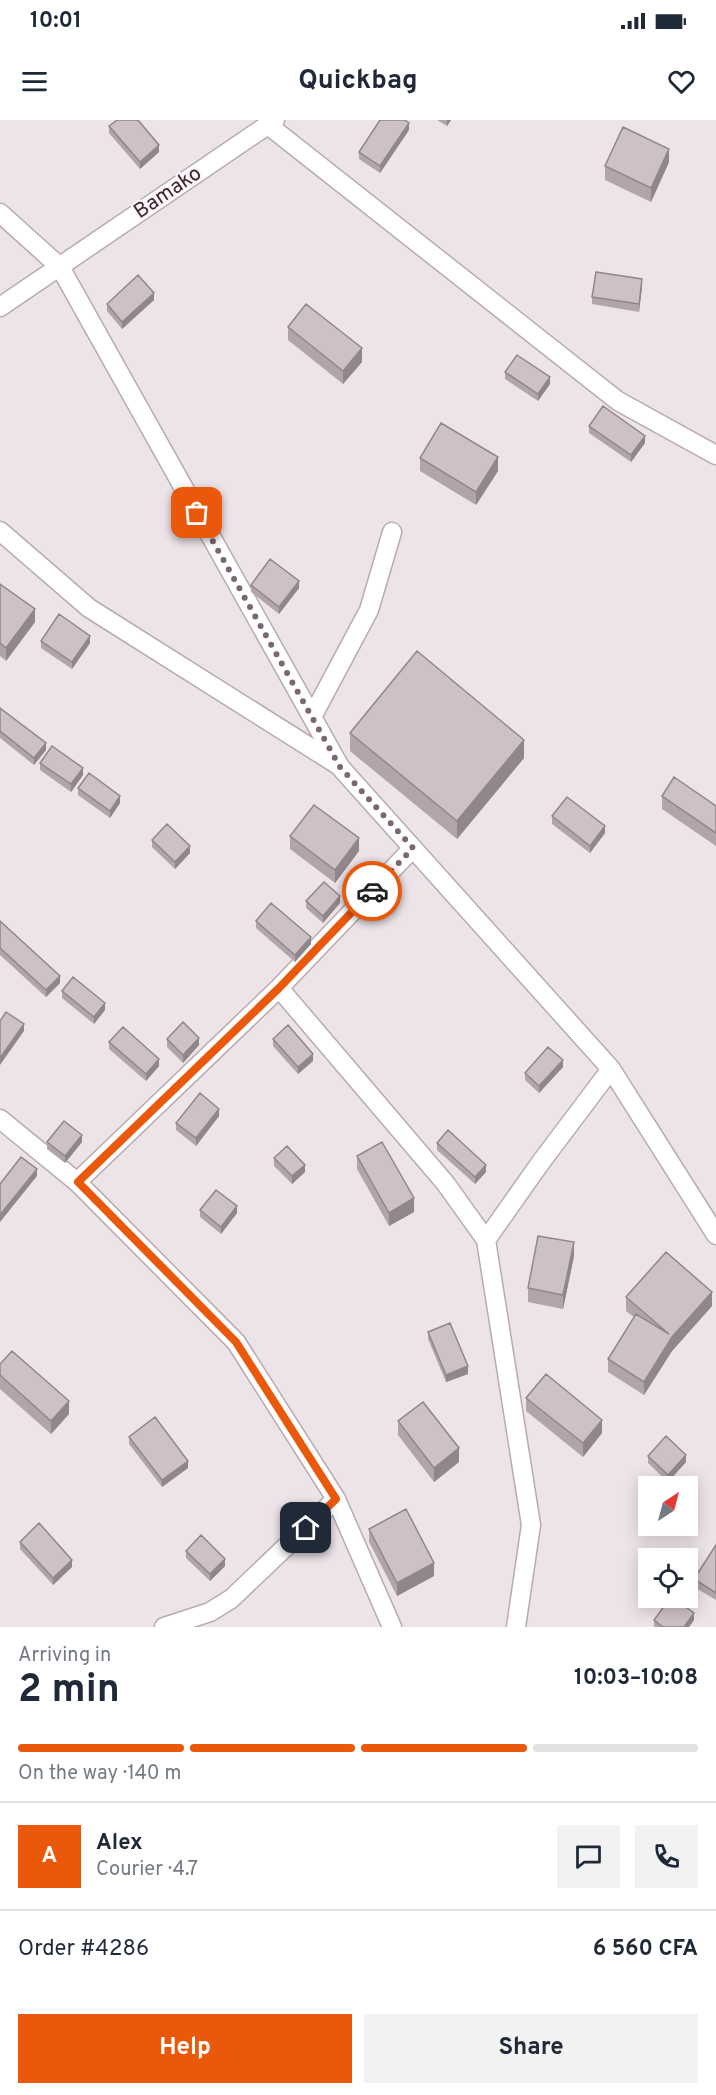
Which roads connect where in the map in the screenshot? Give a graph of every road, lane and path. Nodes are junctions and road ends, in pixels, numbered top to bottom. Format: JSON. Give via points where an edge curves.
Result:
{"nodes":[{"id":1,"x":271,"y":122,"type":"edge"},
{"id":2,"x":0,"y":213,"type":"edge"},
{"id":3,"x":60,"y":267,"type":"junction"},
{"id":4,"x":0,"y":307,"type":"edge"},
{"id":5,"x":716,"y":455,"type":"edge"},
{"id":6,"x":0,"y":531,"type":"edge"},
{"id":7,"x":392,"y":532,"type":"dead end"},
{"id":8,"x":312,"y":717,"type":"junction"},
{"id":9,"x":340,"y":767,"type":"junction"},
{"id":10,"x":413,"y":848,"type":"junction"},
{"id":11,"x":279,"y":988,"type":"junction"},
{"id":12,"x":611,"y":1069,"type":"junction"},
{"id":13,"x":0,"y":1119,"type":"edge"},
{"id":14,"x":78,"y":1182,"type":"junction"},
{"id":15,"x":716,"y":1235,"type":"edge"},
{"id":16,"x":486,"y":1240,"type":"junction"},
{"id":17,"x":336,"y":1499,"type":"junction"},
{"id":18,"x":164,"y":1627,"type":"edge"},
{"id":19,"x":392,"y":1627,"type":"edge"},
{"id":20,"x":516,"y":1627,"type":"edge"}],
"edges":[{"from":1,"to":3,"type":"street","name":"Bamako"},
{"from":1,"to":5,"type":"street","via":[[618,401]]},
{"from":2,"to":3,"type":"street"},
{"from":3,"to":4,"type":"street","name":"Bamako"},
{"from":3,"to":8,"type":"street"},
{"from":6,"to":9,"type":"street","via":[[89,608]]},
{"from":7,"to":8,"type":"street","via":[[369,610]]},
{"from":8,"to":9,"type":"street"},
{"from":9,"to":10,"type":"street"},
{"from":10,"to":11,"type":"street"},
{"from":10,"to":12,"type":"street"},
{"from":11,"to":14,"type":"street"},
{"from":11,"to":16,"type":"street","via":[[447,1184]]},
{"from":12,"to":15,"type":"street"},
{"from":12,"to":16,"type":"street"},
{"from":13,"to":14,"type":"street"},
{"from":14,"to":17,"type":"street","via":[[236,1342]]},
{"from":16,"to":20,"type":"street","via":[[531,1525]]},
{"from":17,"to":18,"type":"street","via":[[231,1599],[210,1612]]},
{"from":17,"to":19,"type":"street"}]}
